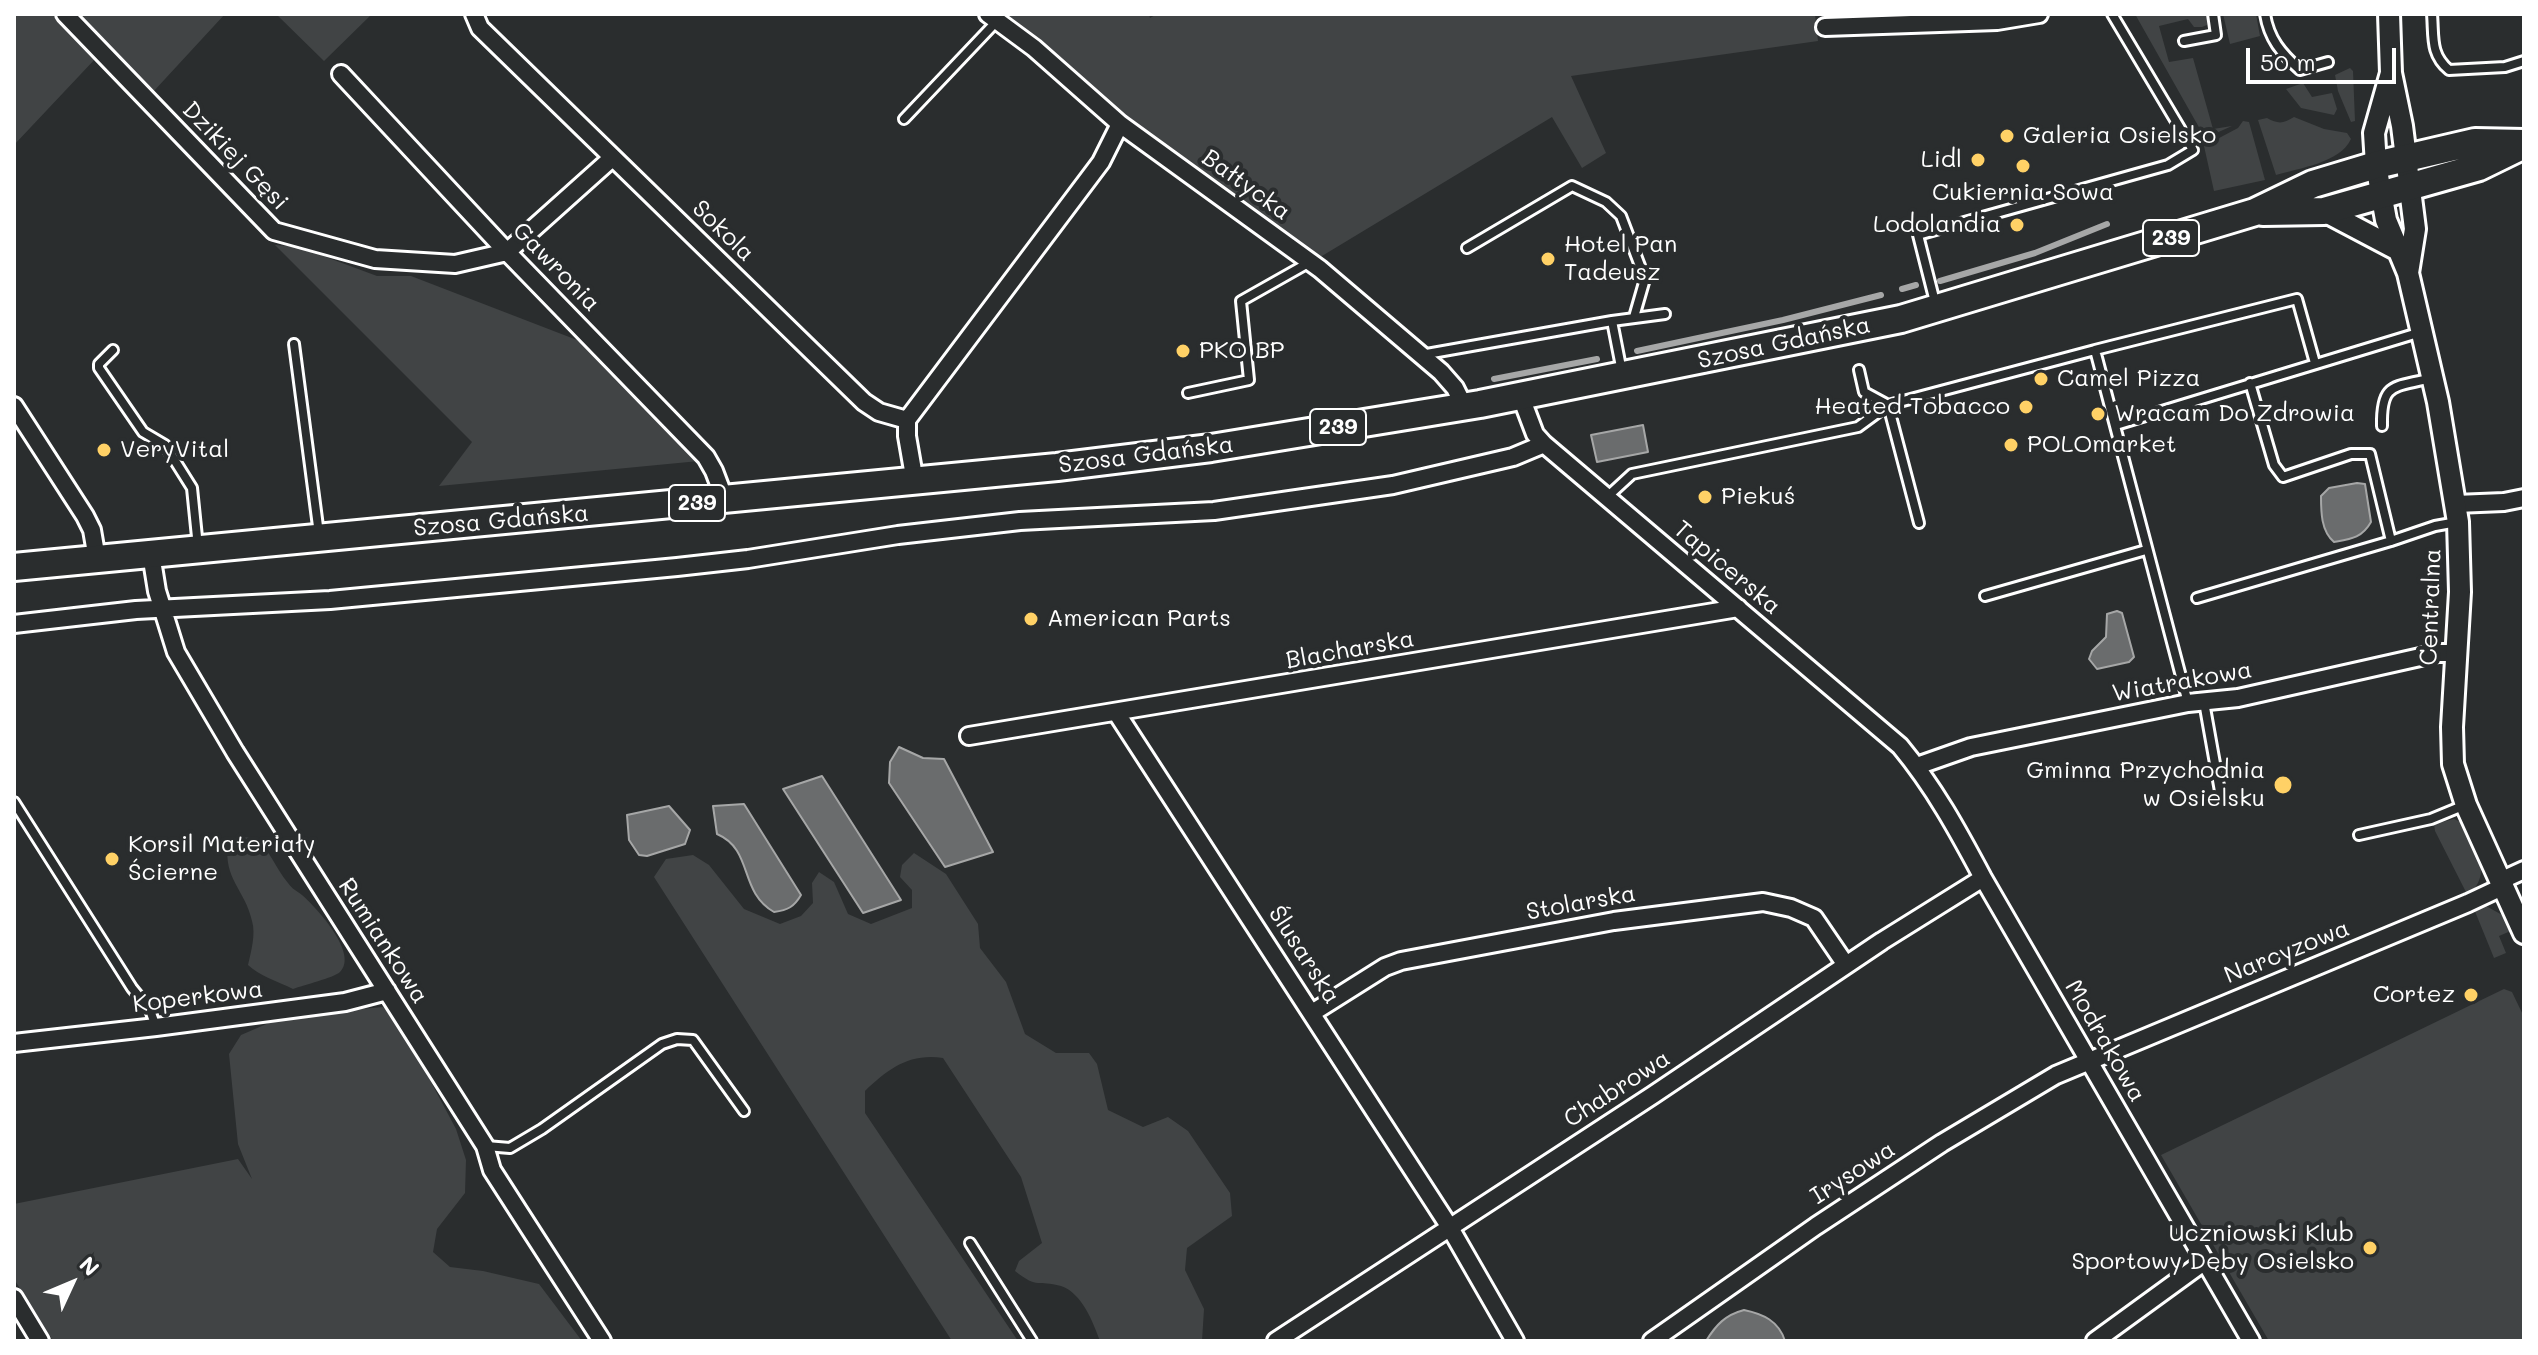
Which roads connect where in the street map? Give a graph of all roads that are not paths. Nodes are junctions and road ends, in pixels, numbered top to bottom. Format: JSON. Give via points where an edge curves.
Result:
{"nodes":[{"id":1,"x":65,"y":14,"type":"edge"},
{"id":2,"x":474,"y":14,"type":"edge"},
{"id":3,"x":2039,"y":14,"type":"edge"},
{"id":4,"x":2112,"y":14,"type":"edge"},
{"id":5,"x":2213,"y":14,"type":"edge"},
{"id":6,"x":2265,"y":14,"type":"edge"},
{"id":7,"x":2389,"y":14,"type":"edge"},
{"id":8,"x":2432,"y":14,"type":"edge"},
{"id":9,"x":993,"y":17,"type":"edge"},
{"id":10,"x":1825,"y":27,"type":"dead end"},
{"id":11,"x":2184,"y":41,"type":"dead end"},
{"id":12,"x":2524,"y":61,"type":"edge"},
{"id":13,"x":2328,"y":62,"type":"dead end"},
{"id":14,"x":2391,"y":73,"type":"junction"},
{"id":15,"x":341,"y":74,"type":"dead end"},
{"id":16,"x":904,"y":119,"type":"dead end"},
{"id":17,"x":1120,"y":124,"type":"junction"},
{"id":18,"x":2524,"y":144,"type":"edge"},
{"id":19,"x":612,"y":158,"type":"junction"},
{"id":20,"x":2405,"y":158,"type":"junction"},
{"id":21,"x":2376,"y":165,"type":"junction"},
{"id":22,"x":2410,"y":187,"type":"junction"},
{"id":23,"x":2381,"y":195,"type":"junction"},
{"id":24,"x":2324,"y":211,"type":"junction"},
{"id":25,"x":2255,"y":212,"type":"junction"},
{"id":26,"x":1467,"y":248,"type":"dead end"},
{"id":27,"x":2398,"y":250,"type":"junction"},
{"id":28,"x":507,"y":252,"type":"junction"},
{"id":29,"x":1311,"y":262,"type":"junction"},
{"id":30,"x":2408,"y":273,"type":"junction"},
{"id":31,"x":1937,"y":309,"type":"junction"},
{"id":32,"x":1665,"y":314,"type":"dead end"},
{"id":33,"x":1634,"y":317,"type":"junction"},
{"id":34,"x":1612,"y":321,"type":"junction"},
{"id":35,"x":2422,"y":332,"type":"junction"},
{"id":36,"x":294,"y":344,"type":"dead end"},
{"id":37,"x":113,"y":350,"type":"dead end"},
{"id":38,"x":2095,"y":350,"type":"junction"},
{"id":39,"x":1421,"y":355,"type":"junction"},
{"id":40,"x":2315,"y":363,"type":"junction"},
{"id":41,"x":1859,"y":370,"type":"dead end"},
{"id":42,"x":1623,"y":376,"type":"junction"},
{"id":43,"x":2432,"y":378,"type":"junction"},
{"id":44,"x":2250,"y":383,"type":"junction"},
{"id":45,"x":1188,"y":393,"type":"dead end"},
{"id":46,"x":1521,"y":397,"type":"junction"},
{"id":47,"x":1888,"y":405,"type":"junction"},
{"id":48,"x":14,"y":406,"type":"edge"},
{"id":49,"x":1464,"y":406,"type":"junction"},
{"id":50,"x":907,"y":420,"type":"junction"},
{"id":51,"x":2116,"y":425,"type":"junction"},
{"id":52,"x":2382,"y":426,"type":"dead end"},
{"id":53,"x":1544,"y":444,"type":"junction"},
{"id":54,"x":915,"y":482,"type":"junction"},
{"id":55,"x":1607,"y":497,"type":"junction"},
{"id":56,"x":2524,"y":498,"type":"edge"},
{"id":57,"x":725,"y":500,"type":"junction"},
{"id":58,"x":2457,"y":513,"type":"junction"},
{"id":59,"x":1919,"y":523,"type":"dead end"},
{"id":60,"x":320,"y":538,"type":"junction"},
{"id":61,"x":2391,"y":541,"type":"junction"},
{"id":62,"x":198,"y":550,"type":"junction"},
{"id":63,"x":2146,"y":550,"type":"junction"},
{"id":64,"x":151,"y":554,"type":"junction"},
{"id":65,"x":97,"y":559,"type":"junction"},
{"id":66,"x":14,"y":567,"type":"edge"},
{"id":67,"x":1985,"y":596,"type":"dead end"},
{"id":68,"x":2197,"y":598,"type":"dead end"},
{"id":69,"x":1738,"y":608,"type":"junction"},
{"id":70,"x":162,"y":609,"type":"junction"},
{"id":71,"x":14,"y":624,"type":"edge"},
{"id":72,"x":2457,"y":653,"type":"junction"},
{"id":73,"x":2196,"y":702,"type":"junction"},
{"id":74,"x":1116,"y":712,"type":"junction"},
{"id":75,"x":969,"y":736,"type":"dead end"},
{"id":76,"x":1917,"y":766,"type":"junction"},
{"id":77,"x":2221,"y":797,"type":"dead end"},
{"id":78,"x":14,"y":802,"type":"edge"},
{"id":79,"x":2466,"y":805,"type":"junction"},
{"id":80,"x":2359,"y":835,"type":"dead end"},
{"id":81,"x":2524,"y":870,"type":"edge"},
{"id":82,"x":1983,"y":878,"type":"junction"},
{"id":83,"x":2501,"y":884,"type":"junction"},
{"id":84,"x":2524,"y":933,"type":"edge"},
{"id":85,"x":1846,"y":965,"type":"junction"},
{"id":86,"x":387,"y":991,"type":"junction"},
{"id":87,"x":1312,"y":1013,"type":"junction"},
{"id":88,"x":156,"y":1027,"type":"junction"},
{"id":89,"x":14,"y":1043,"type":"edge"},
{"id":90,"x":2089,"y":1061,"type":"junction"},
{"id":91,"x":744,"y":1111,"type":"dead end"},
{"id":92,"x":485,"y":1146,"type":"junction"},
{"id":93,"x":1449,"y":1226,"type":"junction"},
{"id":94,"x":970,"y":1243,"type":"dead end"},
{"id":95,"x":2205,"y":1261,"type":"junction"},
{"id":96,"x":14,"y":1298,"type":"edge"},
{"id":97,"x":40,"y":1341,"type":"edge"},
{"id":98,"x":602,"y":1341,"type":"edge"},
{"id":99,"x":1032,"y":1341,"type":"edge"},
{"id":100,"x":1276,"y":1341,"type":"edge"},
{"id":101,"x":1515,"y":1341,"type":"edge"},
{"id":102,"x":1652,"y":1341,"type":"edge"},
{"id":103,"x":2095,"y":1341,"type":"edge"},
{"id":104,"x":2251,"y":1341,"type":"edge"}],
"edges":[{"from":1,"to":28,"type":"street","name":"Dzikiej Gęsi","via":[[274,231],[375,259],[455,264]]},
{"from":2,"to":19,"type":"street","name":"Sokola","via":[[480,28]]},
{"from":3,"to":10,"type":"street","via":[[1997,21]]},
{"from":4,"to":31,"type":"lane","via":[[2193,150],[2168,165],[1918,235]]},
{"from":5,"to":11,"type":"lane","via":[[2216,35]]},
{"from":6,"to":13,"type":"lane","via":[[2268,32],[2281,53],[2300,70]]},
{"from":7,"to":14,"type":"street"},
{"from":8,"to":12,"type":"lane","via":[[2434,49],[2449,70]]},
{"from":9,"to":16,"type":"lane"},
{"from":9,"to":17,"type":"street","name":"Bałtycka"},
{"from":14,"to":20,"type":"street","name":"Centralna"},
{"from":14,"to":21,"type":"street","name":"Centralna","via":[[2374,133]]},
{"from":15,"to":28,"type":"street","name":"Gawronia"},
{"from":17,"to":29,"type":"street","name":"Bałtycka"},
{"from":17,"to":50,"type":"street","via":[[1101,162]]},
{"from":18,"to":20,"type":"main road","name":"Szosa Gdańska","number":"239","via":[[2475,142]]},
{"from":18,"to":22,"type":"main road","name":"Szosa Gdańska","number":"239","via":[[2479,167]]},
{"from":19,"to":28,"type":"street","name":"Dzikiej Gęsi"},
{"from":19,"to":50,"type":"street","name":"Sokola","via":[[864,402]]},
{"from":20,"to":21,"type":"main road","name":"Szosa Gdańska","number":"239"},
{"from":20,"to":22,"type":"street","name":"Centralna"},
{"from":21,"to":23,"type":"street","name":"Centralna"},
{"from":21,"to":25,"type":"main road","name":"Szosa Gdańska","number":"239","via":[[2313,184]]},
{"from":22,"to":23,"type":"main road","name":"Szosa Gdańska","number":"239"},
{"from":22,"to":30,"type":"street","name":"Centralna","via":[[2415,229]]},
{"from":23,"to":24,"type":"main road","name":"Szosa Gdańska","number":"239"},
{"from":23,"to":27,"type":"street","name":"Centralna"},
{"from":24,"to":25,"type":"main road","name":"Szosa Gdańska","number":"239"},
{"from":24,"to":27,"type":"street"},
{"from":25,"to":31,"type":"main road","name":"Szosa Gdańska","number":"239"},
{"from":26,"to":33,"type":"lane","via":[[1572,186],[1606,202],[1621,216],[1645,279]]},
{"from":27,"to":30,"type":"street","name":"Centralna"},
{"from":28,"to":57,"type":"street","name":"Gawronia","via":[[706,457]]},
{"from":29,"to":39,"type":"street","name":"Bałtycka"},
{"from":29,"to":45,"type":"lane","via":[[1241,301],[1249,380]]},
{"from":30,"to":35,"type":"street","name":"Centralna"},
{"from":31,"to":42,"type":"main road","name":"Szosa Gdańska","number":"239"},
{"from":32,"to":33,"type":"lane"},
{"from":33,"to":34,"type":"lane"},
{"from":34,"to":39,"type":"lane"},
{"from":34,"to":42,"type":"lane"},
{"from":35,"to":40,"type":"lane"},
{"from":35,"to":43,"type":"street","name":"Centralna"},
{"from":36,"to":60,"type":"lane"},
{"from":37,"to":62,"type":"lane","via":[[99,368],[143,432],[165,445],[192,488]]},
{"from":38,"to":40,"type":"lane","via":[[2297,299]]},
{"from":38,"to":47,"type":"lane"},
{"from":38,"to":51,"type":"lane"},
{"from":39,"to":49,"type":"street","name":"Bałtycka","via":[[1447,379]]},
{"from":40,"to":44,"type":"lane"},
{"from":41,"to":47,"type":"lane","via":[[1864,392]]},
{"from":42,"to":46,"type":"main road","name":"Szosa Gdańska","number":"239"},
{"from":43,"to":52,"type":"lane","via":[[2390,389],[2383,398]]},
{"from":43,"to":58,"type":"street","name":"Centralna"},
{"from":44,"to":51,"type":"lane"},
{"from":44,"to":61,"type":"lane","via":[[2274,465],[2283,477],[2351,454],[2370,454]]},
{"from":46,"to":49,"type":"main road","name":"Szosa Gdańska","number":"239"},
{"from":46,"to":53,"type":"street","name":"Tapicerska"},
{"from":47,"to":55,"type":"lane","via":[[1858,427],[1632,474]]},
{"from":47,"to":59,"type":"lane"},
{"from":48,"to":65,"type":"street","via":[[85,516]]},
{"from":49,"to":54,"type":"main road","name":"Szosa Gdańska","number":"239","via":[[1211,448]]},
{"from":50,"to":54,"type":"street"},
{"from":51,"to":63,"type":"lane"},
{"from":53,"to":55,"type":"street","name":"Tapicerska"},
{"from":53,"to":70,"type":"street","via":[[1513,457],[1393,485],[1214,511],[1020,521],[677,567],[330,600]]},
{"from":54,"to":57,"type":"main road","name":"Szosa Gdańska","number":"239"},
{"from":55,"to":69,"type":"street","name":"Tapicerska"},
{"from":56,"to":58,"type":"street"},
{"from":57,"to":60,"type":"main road","name":"Szosa Gdańska","number":"239"},
{"from":58,"to":61,"type":"lane"},
{"from":58,"to":72,"type":"street","name":"Centralna"},
{"from":60,"to":62,"type":"main road","name":"Szosa Gdańska","number":"239"},
{"from":61,"to":68,"type":"lane"},
{"from":62,"to":64,"type":"main road","name":"Szosa Gdańska","number":"239"},
{"from":63,"to":67,"type":"lane"},
{"from":63,"to":73,"type":"lane"},
{"from":64,"to":65,"type":"main road","name":"Szosa Gdańska","number":"239"},
{"from":64,"to":70,"type":"street","name":"Rumiankowa"},
{"from":65,"to":66,"type":"main road","name":"Szosa Gdańska","number":"239"},
{"from":69,"to":74,"type":"street","name":"Blacharska"},
{"from":69,"to":76,"type":"street","name":"Tapicerska"},
{"from":70,"to":71,"type":"street"},
{"from":70,"to":86,"type":"street","name":"Rumiankowa","via":[[176,652]]},
{"from":72,"to":73,"type":"street","name":"Wiatrakowa"},
{"from":72,"to":79,"type":"street","name":"Centralna","via":[[2452,751]]},
{"from":73,"to":76,"type":"street","name":"Wiatrakowa","via":[[1971,747]]},
{"from":73,"to":77,"type":"lane"},
{"from":74,"to":75,"type":"street","name":"Blacharska"},
{"from":74,"to":87,"type":"street","name":"Ślusarska"},
{"from":76,"to":82,"type":"street","name":"Modrakowa"},
{"from":78,"to":88,"type":"lane"},
{"from":79,"to":80,"type":"lane","via":[[2431,819]]},
{"from":79,"to":83,"type":"street","name":"Centralna"},
{"from":81,"to":83,"type":"street","name":"Narcyzowa"},
{"from":82,"to":85,"type":"street","name":"Chabrowa"},
{"from":82,"to":90,"type":"street","name":"Modrakowa"},
{"from":83,"to":84,"type":"street","name":"Centralna"},
{"from":83,"to":90,"type":"street","name":"Narcyzowa","via":[[2468,903]]},
{"from":85,"to":87,"type":"street","name":"Stolarska","via":[[1814,918],[1763,902],[1728,905],[1401,961]]},
{"from":85,"to":93,"type":"street","name":"Chabrowa"},
{"from":86,"to":88,"type":"street","name":"Koperkowa","via":[[345,1002]]},
{"from":86,"to":92,"type":"street","name":"Rumiankowa"},
{"from":87,"to":93,"type":"street","name":"Ślusarska"},
{"from":88,"to":89,"type":"street","name":"Koperkowa"},
{"from":90,"to":95,"type":"street","name":"Modrakowa"},
{"from":90,"to":102,"type":"street","name":"Irysowa","via":[[1942,1143]]},
{"from":91,"to":92,"type":"lane","via":[[693,1040],[677,1039],[662,1044],[510,1148]]},
{"from":92,"to":98,"type":"street","name":"Rumiankowa","via":[[492,1170]]},
{"from":93,"to":100,"type":"street","name":"Chabrowa"},
{"from":93,"to":101,"type":"street","name":"Ślusarska"},
{"from":94,"to":99,"type":"lane"},
{"from":95,"to":103,"type":"street"},
{"from":95,"to":104,"type":"street","name":"Modrakowa"},
{"from":96,"to":97,"type":"street"}]}
